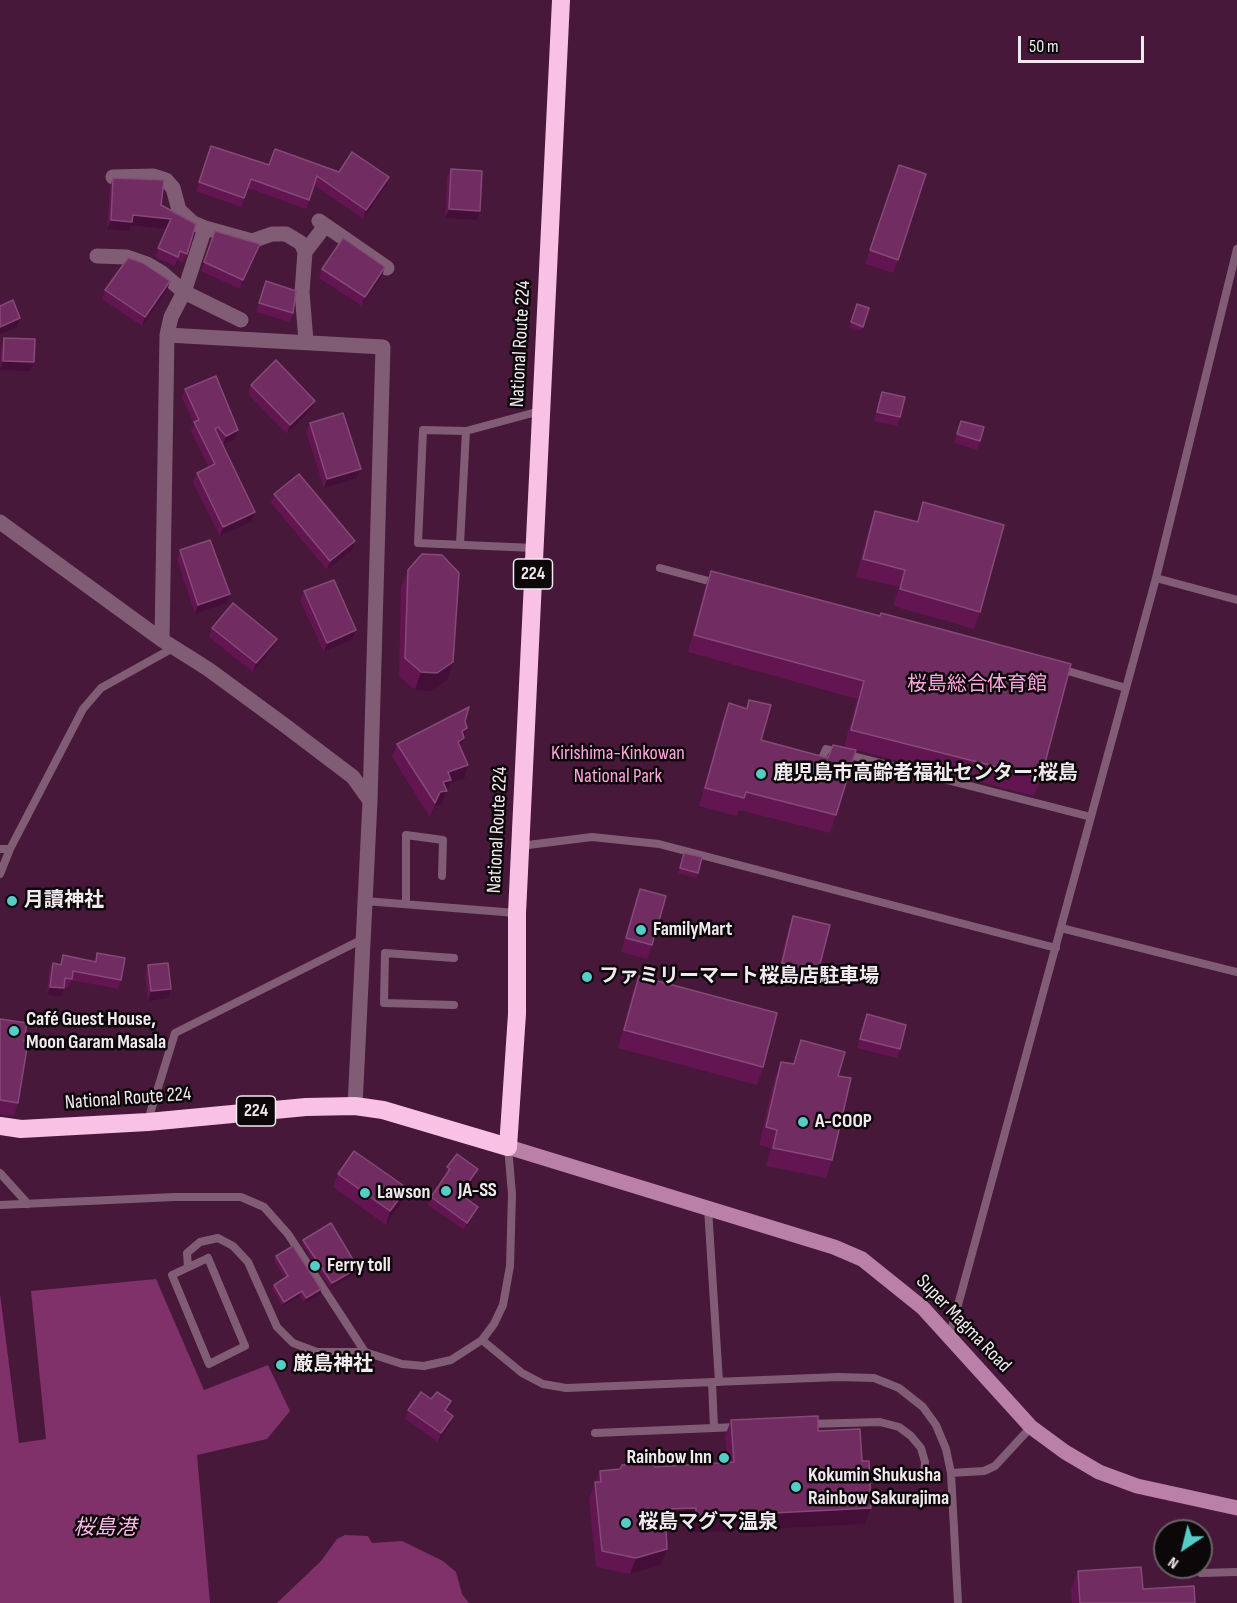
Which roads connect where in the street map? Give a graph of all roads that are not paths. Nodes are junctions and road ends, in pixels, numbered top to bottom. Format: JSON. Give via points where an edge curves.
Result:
{"nodes":[{"id":1,"x":561,"y":0,"type":"edge"},
{"id":2,"x":113,"y":177,"type":"edge"},
{"id":3,"x":205,"y":228,"type":"junction"},
{"id":4,"x":1237,"y":249,"type":"edge"},
{"id":5,"x":305,"y":252,"type":"junction"},
{"id":6,"x":97,"y":256,"type":"dead end"},
{"id":7,"x":387,"y":268,"type":"edge"},
{"id":8,"x":184,"y":292,"type":"junction"},
{"id":9,"x":241,"y":320,"type":"dead end"},
{"id":10,"x":167,"y":335,"type":"junction"},
{"id":11,"x":306,"y":341,"type":"junction"},
{"id":12,"x":540,"y":410,"type":"junction"},
{"id":13,"x":466,"y":431,"type":"junction"},
{"id":14,"x":0,"y":522,"type":"edge"},
{"id":15,"x":460,"y":544,"type":"junction"},
{"id":16,"x":534,"y":548,"type":"junction"},
{"id":17,"x":660,"y":568,"type":"dead end"},
{"id":18,"x":1155,"y":578,"type":"junction"},
{"id":19,"x":729,"y":586,"type":"edge"},
{"id":20,"x":1237,"y":600,"type":"edge"},
{"id":21,"x":168,"y":644,"type":"junction"},
{"id":22,"x":1057,"y":668,"type":"edge"},
{"id":23,"x":1126,"y":688,"type":"junction"},
{"id":24,"x":818,"y":768,"type":"edge"},
{"id":25,"x":370,"y":801,"type":"junction"},
{"id":26,"x":1091,"y":817,"type":"junction"},
{"id":27,"x":520,"y":846,"type":"junction"},
{"id":28,"x":0,"y":849,"type":"edge"},
{"id":29,"x":10,"y":849,"type":"junction"},
{"id":30,"x":0,"y":874,"type":"edge"},
{"id":31,"x":442,"y":876,"type":"dead end"},
{"id":32,"x":365,"y":902,"type":"junction"},
{"id":33,"x":406,"y":904,"type":"junction"},
{"id":34,"x":517,"y":913,"type":"junction"},
{"id":35,"x":1061,"y":928,"type":"junction"},
{"id":36,"x":363,"y":939,"type":"junction"},
{"id":37,"x":1056,"y":948,"type":"junction"},
{"id":38,"x":454,"y":958,"type":"dead end"},
{"id":39,"x":1237,"y":972,"type":"edge"},
{"id":40,"x":454,"y":1005,"type":"dead end"},
{"id":41,"x":355,"y":1107,"type":"junction"},
{"id":42,"x":148,"y":1122,"type":"junction"},
{"id":43,"x":0,"y":1126,"type":"edge"},
{"id":44,"x":508,"y":1148,"type":"junction"},
{"id":45,"x":0,"y":1173,"type":"edge"},
{"id":46,"x":28,"y":1204,"type":"junction"},
{"id":47,"x":0,"y":1205,"type":"edge"},
{"id":48,"x":708,"y":1208,"type":"junction"},
{"id":49,"x":188,"y":1267,"type":"junction"},
{"id":50,"x":949,"y":1338,"type":"junction"},
{"id":51,"x":482,"y":1340,"type":"junction"},
{"id":52,"x":365,"y":1352,"type":"junction"},
{"id":53,"x":716,"y":1382,"type":"junction"},
{"id":54,"x":797,"y":1425,"type":"edge"},
{"id":55,"x":750,"y":1426,"type":"edge"},
{"id":56,"x":1031,"y":1426,"type":"junction"},
{"id":57,"x":714,"y":1428,"type":"junction"},
{"id":58,"x":595,"y":1433,"type":"dead end"},
{"id":59,"x":924,"y":1473,"type":"dead end"},
{"id":60,"x":951,"y":1473,"type":"junction"},
{"id":61,"x":1237,"y":1508,"type":"edge"},
{"id":62,"x":1237,"y":1572,"type":"edge"},
{"id":63,"x":1213,"y":1573,"type":"edge"},
{"id":64,"x":958,"y":1603,"type":"edge"}],
"edges":[{"from":1,"to":12,"type":"highway","name":"National Route 224","number":"224"},
{"from":2,"to":3,"type":"street","via":[[154,176],[166,180],[180,210],[192,223]]},
{"from":3,"to":5,"type":"street","via":[[252,241],[286,234],[302,243]]},
{"from":3,"to":8,"type":"street"},
{"from":4,"to":18,"type":"lane"},
{"from":5,"to":7,"type":"street","via":[[322,224]]},
{"from":5,"to":11,"type":"street","via":[[302,292]]},
{"from":6,"to":8,"type":"street","via":[[127,257],[147,264]]},
{"from":8,"to":9,"type":"street"},
{"from":8,"to":10,"type":"street"},
{"from":10,"to":11,"type":"street"},
{"from":10,"to":21,"type":"street"},
{"from":11,"to":25,"type":"street","via":[[383,347]]},
{"from":12,"to":13,"type":"lane"},
{"from":12,"to":16,"type":"highway","name":"National Route 224","number":"224"},
{"from":13,"to":15,"type":"lane"},
{"from":13,"to":15,"type":"lane","via":[[423,430],[418,543]]},
{"from":14,"to":21,"type":"street"},
{"from":15,"to":16,"type":"lane"},
{"from":16,"to":27,"type":"highway","name":"National Route 224","number":"224"},
{"from":17,"to":19,"type":"lane"},
{"from":18,"to":20,"type":"lane"},
{"from":18,"to":23,"type":"lane"},
{"from":21,"to":25,"type":"street","via":[[208,669],[353,777]]},
{"from":21,"to":29,"type":"lane","via":[[101,688],[83,709]]},
{"from":22,"to":23,"type":"lane"},
{"from":23,"to":26,"type":"lane"},
{"from":24,"to":26,"type":"lane","via":[[826,749]]},
{"from":25,"to":32,"type":"street"},
{"from":26,"to":35,"type":"lane"},
{"from":27,"to":34,"type":"highway","name":"National Route 224","number":"224"},
{"from":27,"to":37,"type":"lane","via":[[592,837],[659,844]]},
{"from":28,"to":29,"type":"lane"},
{"from":29,"to":30,"type":"lane"},
{"from":31,"to":33,"type":"lane","via":[[443,840],[406,835]]},
{"from":32,"to":33,"type":"lane"},
{"from":32,"to":36,"type":"street"},
{"from":33,"to":34,"type":"lane"},
{"from":34,"to":44,"type":"highway","name":"National Route 224","number":"224","via":[[517,1014]]},
{"from":35,"to":37,"type":"lane"},
{"from":35,"to":39,"type":"lane"},
{"from":36,"to":41,"type":"street"},
{"from":36,"to":42,"type":"lane","via":[[175,1033]]},
{"from":37,"to":50,"type":"lane"},
{"from":38,"to":40,"type":"lane","via":[[385,953],[384,1003]]},
{"from":41,"to":42,"type":"highway","name":"National Route 224","number":"224","via":[[306,1107]]},
{"from":41,"to":44,"type":"highway","name":"National Route 224","number":"224","via":[[383,1110]]},
{"from":42,"to":43,"type":"highway","name":"National Route 224","number":"224","via":[[21,1129]]},
{"from":44,"to":48,"type":"street","name":"Super Magma Road"},
{"from":44,"to":51,"type":"lane","via":[[512,1194],[508,1286],[494,1324]]},
{"from":45,"to":46,"type":"lane"},
{"from":46,"to":47,"type":"lane"},
{"from":46,"to":52,"type":"lane","via":[[242,1197],[264,1207],[288,1234]]},
{"from":48,"to":50,"type":"street","name":"Super Magma Road","via":[[834,1246],[862,1259],[923,1308]]},
{"from":48,"to":53,"type":"lane"},
{"from":49,"to":49,"type":"lane","via":[[172,1275],[209,1364],[245,1346],[208,1258]]},
{"from":49,"to":52,"type":"lane","via":[[188,1253],[200,1242],[218,1238],[233,1246],[248,1262],[277,1327],[293,1343],[317,1352]]},
{"from":50,"to":56,"type":"street","name":"Super Magma Road"},
{"from":51,"to":52,"type":"lane","via":[[452,1360],[424,1366],[402,1364]]},
{"from":51,"to":53,"type":"lane","via":[[522,1373],[543,1384],[566,1388]]},
{"from":53,"to":57,"type":"lane"},
{"from":53,"to":60,"type":"lane","via":[[838,1377],[882,1381],[899,1388],[923,1407],[936,1425]]},
{"from":54,"to":59,"type":"lane","via":[[888,1422],[911,1436],[921,1448]]},
{"from":55,"to":57,"type":"lane"},
{"from":56,"to":60,"type":"lane","via":[[995,1466],[984,1471]]},
{"from":56,"to":61,"type":"street","name":"Super Magma Road","via":[[1099,1472],[1137,1486]]},
{"from":57,"to":58,"type":"lane"},
{"from":60,"to":64,"type":"lane"},
{"from":62,"to":63,"type":"lane"}]}
